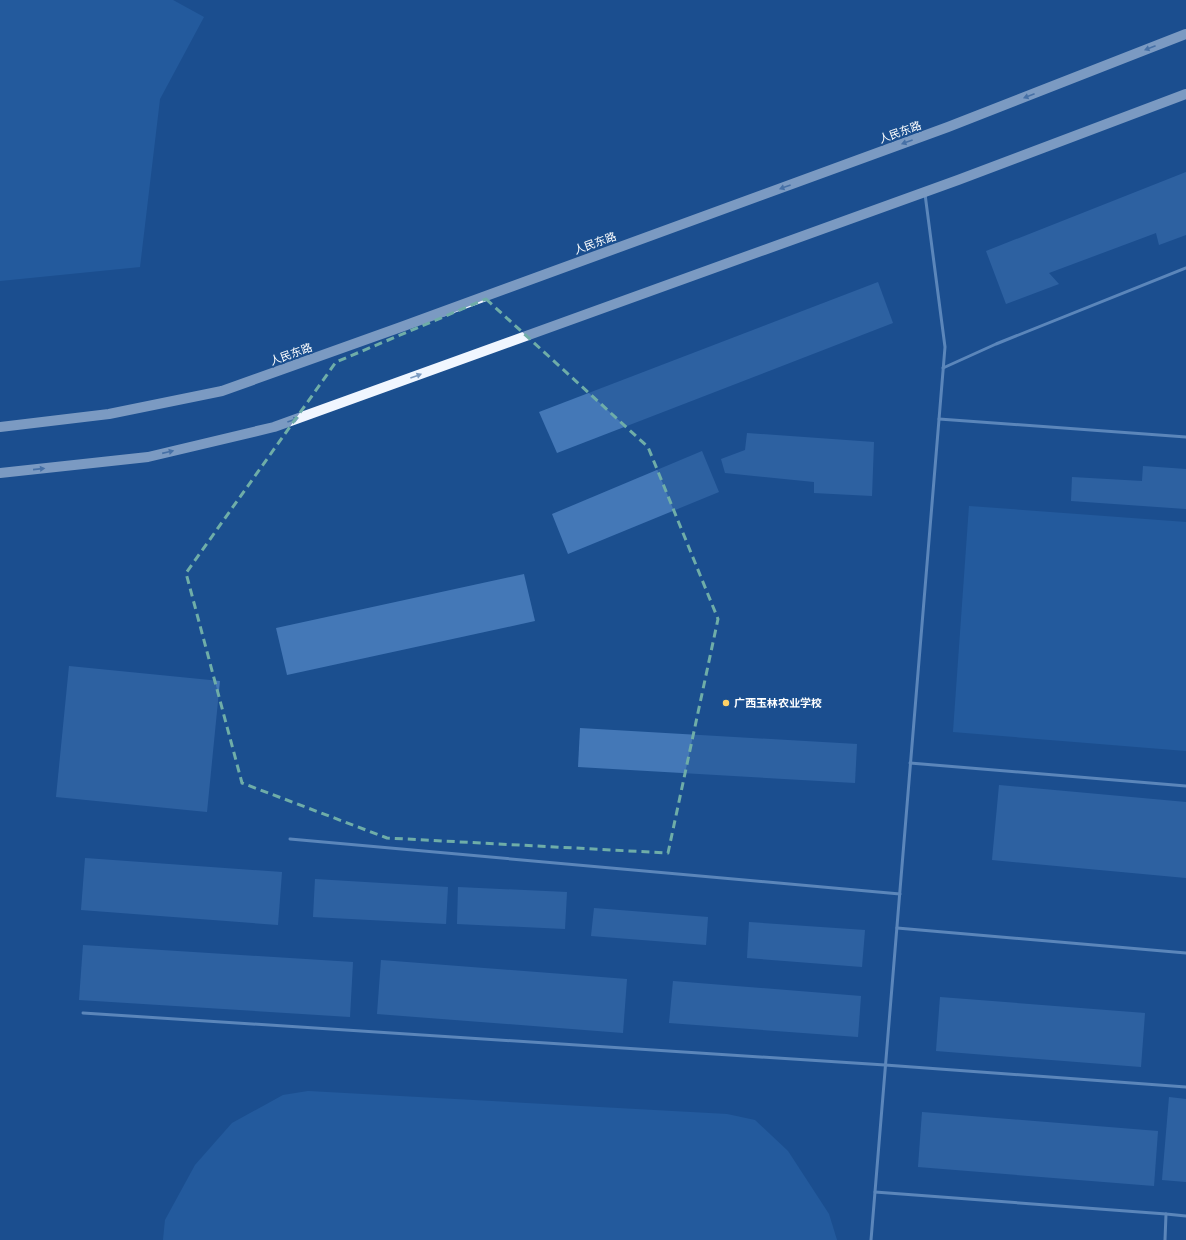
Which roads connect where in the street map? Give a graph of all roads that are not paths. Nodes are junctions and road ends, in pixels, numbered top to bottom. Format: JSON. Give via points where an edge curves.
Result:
{"nodes":[{"id":1,"x":1186,"y":34,"type":"edge"},
{"id":2,"x":1186,"y":94,"type":"edge"},
{"id":3,"x":925,"y":192,"type":"junction"},
{"id":4,"x":1186,"y":268,"type":"edge"},
{"id":5,"x":943,"y":368,"type":"junction"},
{"id":6,"x":939,"y":419,"type":"junction"},
{"id":7,"x":0,"y":427,"type":"edge"},
{"id":8,"x":1186,"y":437,"type":"edge"},
{"id":9,"x":0,"y":473,"type":"edge"},
{"id":10,"x":910,"y":763,"type":"junction"},
{"id":11,"x":1186,"y":786,"type":"edge"},
{"id":12,"x":290,"y":839,"type":"dead end"},
{"id":13,"x":900,"y":894,"type":"junction"},
{"id":14,"x":897,"y":928,"type":"junction"},
{"id":15,"x":1186,"y":953,"type":"edge"},
{"id":16,"x":83,"y":1013,"type":"dead end"},
{"id":17,"x":885,"y":1065,"type":"junction"},
{"id":18,"x":1186,"y":1087,"type":"edge"},
{"id":19,"x":875,"y":1192,"type":"junction"},
{"id":20,"x":1166,"y":1214,"type":"junction"},
{"id":21,"x":1186,"y":1216,"type":"edge"},
{"id":22,"x":871,"y":1240,"type":"edge"},
{"id":23,"x":1165,"y":1240,"type":"edge"}],
"edges":[{"from":1,"to":7,"type":"main road","name":"人民东路","one_way":true,"via":[[941,130],[222,391],[109,414]]},
{"from":2,"to":3,"type":"main road"},
{"from":3,"to":5,"type":"lane","via":[[945,347]]},
{"from":9,"to":3,"type":"main road","one_way":true,"via":[[148,457],[274,427]]},
{"from":4,"to":5,"type":"lane","via":[[996,344]]},
{"from":5,"to":6,"type":"lane"},
{"from":6,"to":8,"type":"lane"},
{"from":6,"to":10,"type":"lane"},
{"from":10,"to":11,"type":"lane"},
{"from":10,"to":13,"type":"lane"},
{"from":12,"to":13,"type":"lane"},
{"from":13,"to":14,"type":"lane"},
{"from":14,"to":15,"type":"lane"},
{"from":14,"to":17,"type":"lane"},
{"from":16,"to":17,"type":"lane"},
{"from":17,"to":18,"type":"lane"},
{"from":17,"to":19,"type":"lane"},
{"from":19,"to":20,"type":"lane"},
{"from":19,"to":22,"type":"lane"},
{"from":20,"to":21,"type":"lane"},
{"from":20,"to":23,"type":"lane"}]}
